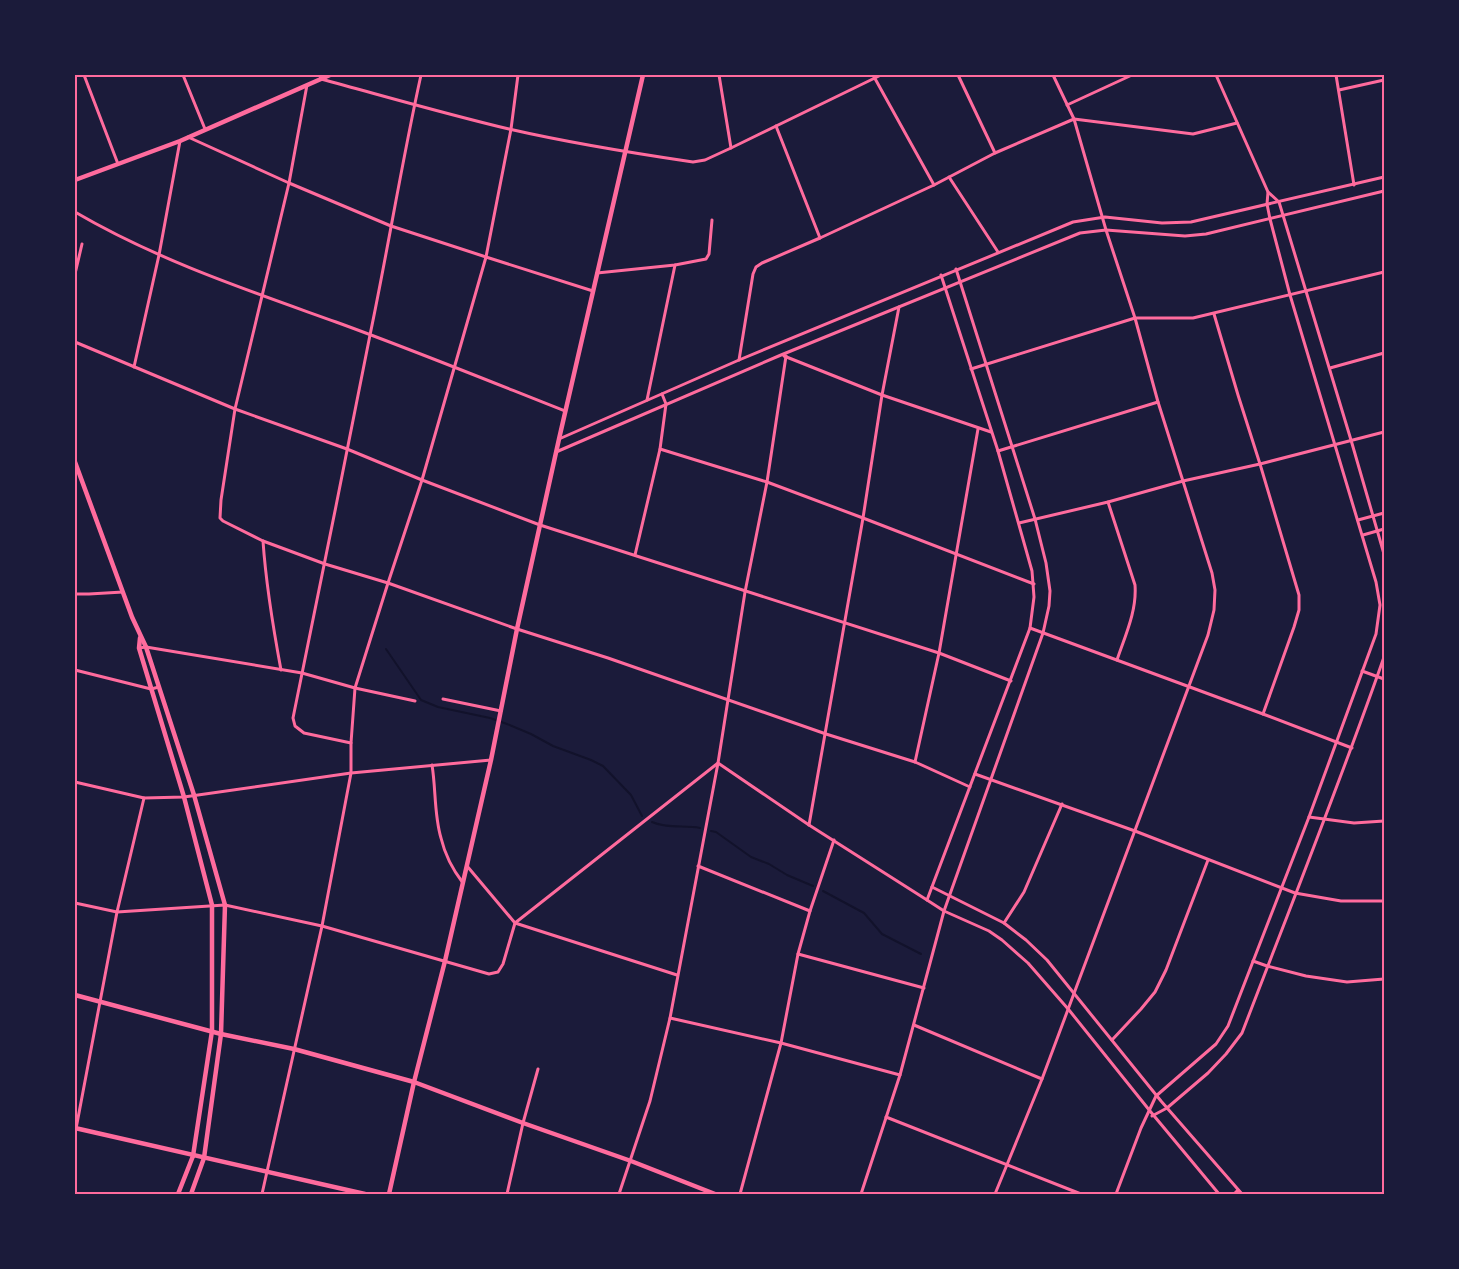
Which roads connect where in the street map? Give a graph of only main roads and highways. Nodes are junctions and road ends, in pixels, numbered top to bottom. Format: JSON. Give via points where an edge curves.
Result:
{"nodes":[{"id":1,"x":330,"y":75,"type":"edge"},
{"id":2,"x":643,"y":75,"type":"edge"},
{"id":3,"x":320,"y":77,"type":"edge"},
{"id":4,"x":75,"y":180,"type":"edge"},
{"id":5,"x":75,"y":462,"type":"edge"},
{"id":6,"x":140,"y":636,"type":"junction"},
{"id":7,"x":75,"y":995,"type":"edge"},
{"id":8,"x":212,"y":1031,"type":"junction"},
{"id":9,"x":222,"y":1034,"type":"junction"},
{"id":10,"x":414,"y":1082,"type":"junction"},
{"id":11,"x":75,"y":1130,"type":"edge"},
{"id":12,"x":193,"y":1156,"type":"junction"},
{"id":13,"x":204,"y":1158,"type":"junction"},
{"id":14,"x":178,"y":1194,"type":"edge"},
{"id":15,"x":190,"y":1194,"type":"edge"},
{"id":16,"x":365,"y":1194,"type":"edge"},
{"id":17,"x":390,"y":1194,"type":"edge"},
{"id":18,"x":716,"y":1194,"type":"edge"}],
"edges":[{"from":1,"to":3,"type":"main road"},
{"from":2,"to":10,"type":"main road","via":[[558,439],[463,884]]},
{"from":3,"to":4,"type":"main road","via":[[205,130]]},
{"from":5,"to":6,"type":"main road"},
{"from":6,"to":8,"type":"main road","via":[[139,648],[184,797],[212,905]]},
{"from":6,"to":9,"type":"main road","via":[[160,687],[194,795],[224,905]]},
{"from":7,"to":8,"type":"main road"},
{"from":8,"to":9,"type":"main road"},
{"from":8,"to":12,"type":"main road"},
{"from":9,"to":10,"type":"main road","via":[[294,1049]]},
{"from":9,"to":13,"type":"main road"},
{"from":10,"to":17,"type":"main road"},
{"from":10,"to":18,"type":"main road"},
{"from":11,"to":12,"type":"main road"},
{"from":12,"to":13,"type":"main road"},
{"from":12,"to":14,"type":"main road"},
{"from":13,"to":15,"type":"main road"},
{"from":13,"to":16,"type":"main road"}]}
